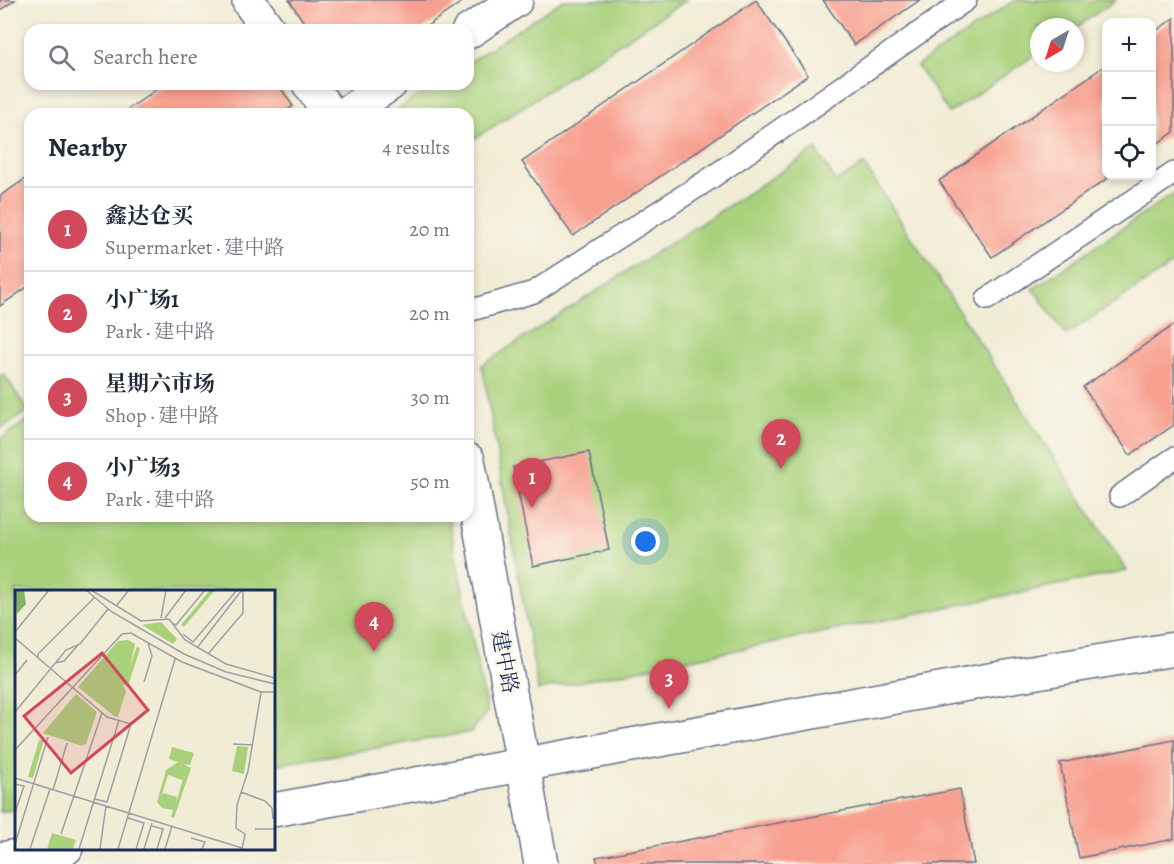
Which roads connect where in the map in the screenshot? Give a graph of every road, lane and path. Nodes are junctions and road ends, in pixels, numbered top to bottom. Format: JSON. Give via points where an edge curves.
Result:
{"nodes":[{"id":1,"x":516,"y":0,"type":"edge"},
{"id":2,"x":966,"y":0,"type":"edge"},
{"id":3,"x":251,"y":1,"type":"edge"},
{"id":4,"x":265,"y":24,"type":"edge"},
{"id":5,"x":474,"y":28,"type":"edge"},
{"id":6,"x":313,"y":90,"type":"edge"},
{"id":7,"x":381,"y":90,"type":"edge"},
{"id":8,"x":327,"y":108,"type":"edge"},
{"id":9,"x":354,"y":108,"type":"edge"},
{"id":10,"x":1174,"y":172,"type":"edge"},
{"id":11,"x":987,"y":299,"type":"dead end"},
{"id":12,"x":474,"y":309,"type":"edge"},
{"id":13,"x":1174,"y":459,"type":"edge"},
{"id":14,"x":474,"y":493,"type":"edge"},
{"id":15,"x":1120,"y":496,"type":"dead end"},
{"id":16,"x":1174,"y":649,"type":"edge"},
{"id":17,"x":524,"y":765,"type":"junction"},
{"id":18,"x":274,"y":810,"type":"edge"},
{"id":19,"x":60,"y":849,"type":"edge"},
{"id":20,"x":0,"y":860,"type":"edge"},
{"id":21,"x":542,"y":864,"type":"edge"}],
"edges":[{"from":1,"to":5,"type":"street"},
{"from":2,"to":12,"type":"lane","via":[[711,178],[534,292]]},
{"from":3,"to":4,"type":"street"},
{"from":6,"to":8,"type":"street"},
{"from":7,"to":9,"type":"street"},
{"from":10,"to":11,"type":"lane"},
{"from":13,"to":15,"type":"lane"},
{"from":14,"to":17,"type":"street","name":"建中路"},
{"from":16,"to":17,"type":"street"},
{"from":17,"to":18,"type":"street"},
{"from":17,"to":21,"type":"street","name":"建中路"},
{"from":19,"to":20,"type":"street"}]}
